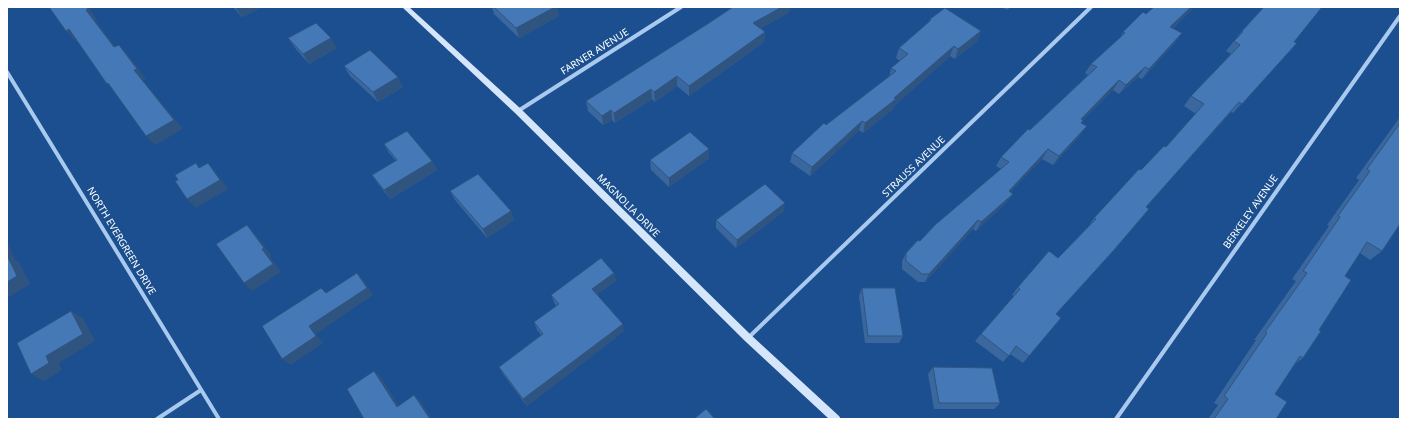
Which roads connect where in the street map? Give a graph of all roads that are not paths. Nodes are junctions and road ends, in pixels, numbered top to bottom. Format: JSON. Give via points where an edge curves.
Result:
{"nodes":[{"id":1,"x":405,"y":7,"type":"edge"},
{"id":2,"x":681,"y":7,"type":"edge"},
{"id":3,"x":1091,"y":7,"type":"edge"},
{"id":4,"x":1400,"y":16,"type":"edge"},
{"id":5,"x":7,"y":72,"type":"edge"},
{"id":6,"x":518,"y":111,"type":"junction"},
{"id":7,"x":748,"y":338,"type":"junction"},
{"id":8,"x":201,"y":390,"type":"junction"},
{"id":9,"x":158,"y":419,"type":"edge"},
{"id":10,"x":219,"y":419,"type":"edge"},
{"id":11,"x":836,"y":419,"type":"edge"},
{"id":12,"x":1116,"y":419,"type":"edge"}],
"edges":[{"from":1,"to":6,"type":"street","name":"MAGNOLIA DRIVE"},
{"from":2,"to":6,"type":"street","name":"FARNER AVENUE"},
{"from":3,"to":7,"type":"street","name":"STRAUSS AVENUE"},
{"from":4,"to":12,"type":"street","name":"BERKELEY AVENUE"},
{"from":5,"to":8,"type":"street","name":"NORTH EVERGREEN DRIVE"},
{"from":6,"to":7,"type":"street","name":"MAGNOLIA DRIVE"},
{"from":7,"to":11,"type":"street","name":"MAGNOLIA DRIVE"},
{"from":8,"to":9,"type":"street"},
{"from":8,"to":10,"type":"street","name":"NORTH EVERGREEN DRIVE"}]}
